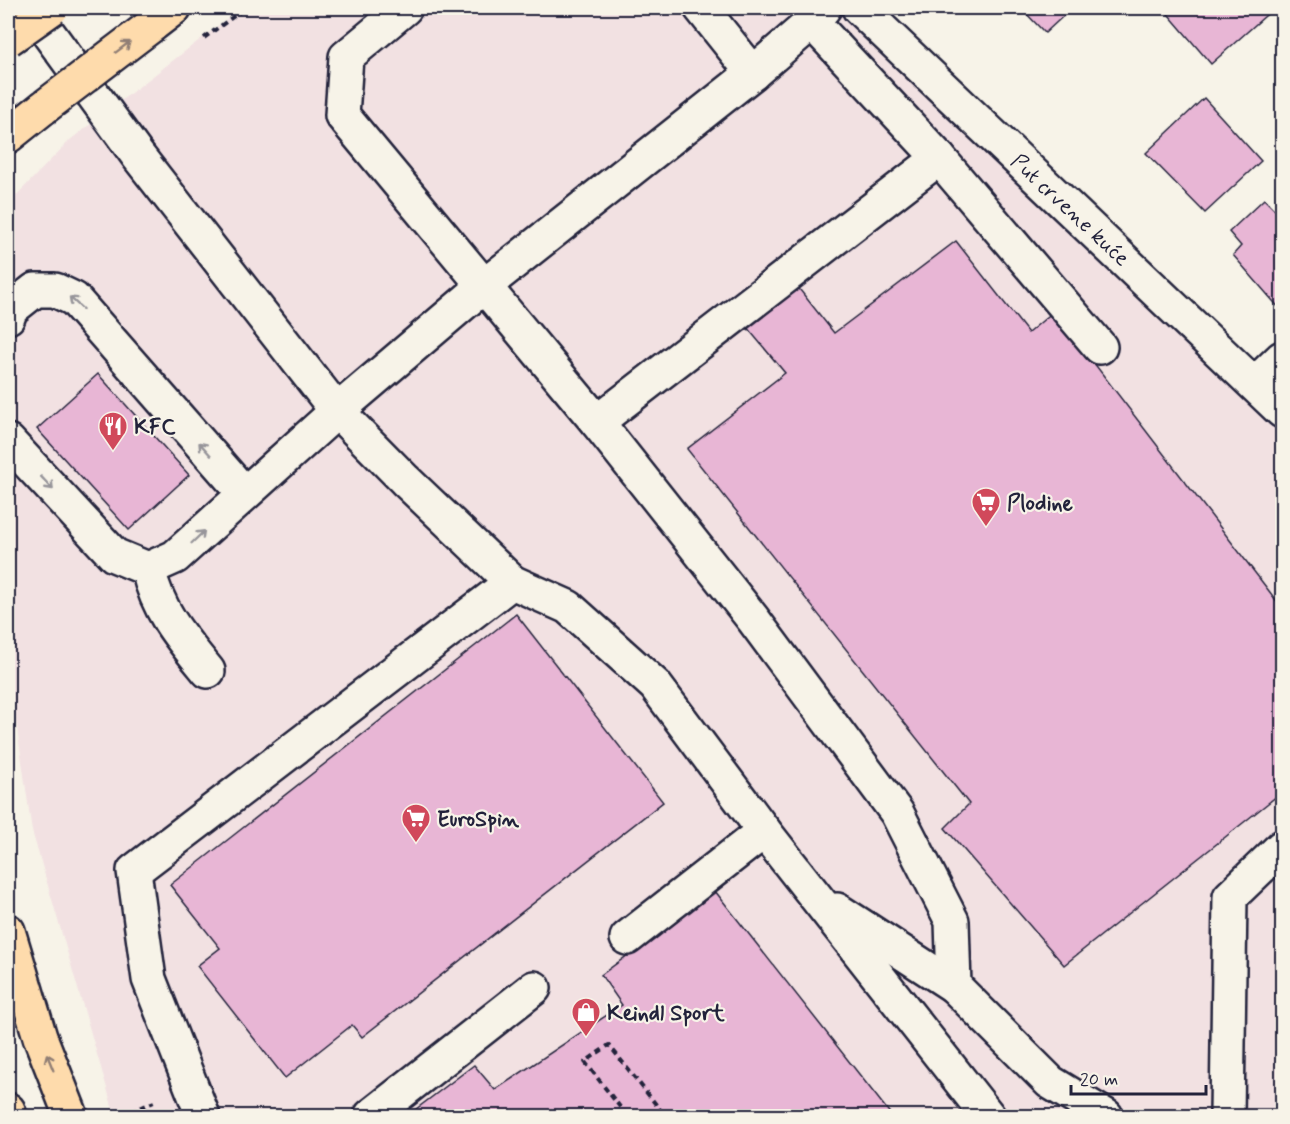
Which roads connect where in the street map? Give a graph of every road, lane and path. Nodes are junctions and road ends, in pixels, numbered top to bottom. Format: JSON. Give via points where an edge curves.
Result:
{"nodes":[{"id":1,"x":30,"y":8,"type":"edge"},
{"id":2,"x":52,"y":8,"type":"edge"},
{"id":3,"x":244,"y":8,"type":"edge"},
{"id":4,"x":405,"y":8,"type":"edge"},
{"id":5,"x":701,"y":8,"type":"edge"},
{"id":6,"x":859,"y":8,"type":"edge"},
{"id":7,"x":818,"y":15,"type":"edge"},
{"id":8,"x":163,"y":16,"type":"edge"},
{"id":9,"x":8,"y":39,"type":"edge"},
{"id":10,"x":197,"y":44,"type":"dead end"},
{"id":11,"x":753,"y":73,"type":"junction"},
{"id":12,"x":8,"y":136,"type":"edge"},
{"id":13,"x":939,"y":158,"type":"junction"},
{"id":14,"x":484,"y":286,"type":"junction"},
{"id":15,"x":8,"y":317,"type":"edge"},
{"id":16,"x":1100,"y":348,"type":"dead end"},
{"id":17,"x":1282,"y":358,"type":"edge"},
{"id":18,"x":1255,"y":384,"type":"junction"},
{"id":19,"x":337,"y":411,"type":"junction"},
{"id":20,"x":1282,"y":411,"type":"edge"},
{"id":21,"x":597,"y":422,"type":"junction"},
{"id":22,"x":8,"y":441,"type":"edge"},
{"id":23,"x":244,"y":493,"type":"junction"},
{"id":24,"x":148,"y":569,"type":"junction"},
{"id":25,"x":512,"y":582,"type":"junction"},
{"id":26,"x":208,"y":671,"type":"dead end"},
{"id":27,"x":764,"y":831,"type":"junction"},
{"id":28,"x":1282,"y":847,"type":"edge"},
{"id":29,"x":814,"y":896,"type":"junction"},
{"id":30,"x":8,"y":931,"type":"edge"},
{"id":31,"x":627,"y":938,"type":"dead end"},
{"id":32,"x":954,"y":986,"type":"junction"},
{"id":33,"x":534,"y":988,"type":"dead end"},
{"id":34,"x":8,"y":1110,"type":"edge"},
{"id":35,"x":10,"y":1116,"type":"edge"},
{"id":36,"x":71,"y":1116,"type":"edge"},
{"id":37,"x":203,"y":1116,"type":"edge"},
{"id":38,"x":371,"y":1116,"type":"edge"},
{"id":39,"x":627,"y":1116,"type":"edge"},
{"id":40,"x":665,"y":1116,"type":"edge"},
{"id":41,"x":988,"y":1116,"type":"edge"},
{"id":42,"x":1106,"y":1116,"type":"edge"},
{"id":43,"x":1227,"y":1116,"type":"edge"}],
"edges":[{"from":1,"to":19,"type":"street","via":[[138,156]]},
{"from":2,"to":9,"type":"main road","bridge":true},
{"from":3,"to":10,"type":"path"},
{"from":4,"to":14,"type":"street","via":[[346,57],[342,115]]},
{"from":5,"to":11,"type":"street"},
{"from":6,"to":18,"type":"street","name":"Put crvene kuće"},
{"from":7,"to":11,"type":"street"},
{"from":7,"to":13,"type":"street"},
{"from":12,"to":8,"type":"main road","one_way":true,"bridge":true},
{"from":11,"to":14,"type":"street"},
{"from":13,"to":16,"type":"street"},
{"from":13,"to":21,"type":"street"},
{"from":14,"to":19,"type":"street"},
{"from":14,"to":21,"type":"street"},
{"from":23,"to":15,"type":"street","one_way":true,"via":[[74,299],[56,290],[35,290],[11,309]]},
{"from":17,"to":18,"type":"street"},
{"from":18,"to":20,"type":"street","name":"Put crvene kuće"},
{"from":19,"to":23,"type":"street"},
{"from":19,"to":25,"type":"street"},
{"from":21,"to":32,"type":"street","via":[[753,619],[897,813],[952,921]]},
{"from":22,"to":24,"type":"street","one_way":true,"via":[[114,555]]},
{"from":24,"to":23,"type":"street","one_way":true,"via":[[190,545]]},
{"from":24,"to":26,"type":"street","via":[[163,612]]},
{"from":25,"to":27,"type":"street","via":[[568,607],[656,685]]},
{"from":25,"to":37,"type":"street","via":[[134,871],[149,979]]},
{"from":27,"to":29,"type":"street"},
{"from":27,"to":31,"type":"street"},
{"from":28,"to":43,"type":"street","via":[[1230,897]]},
{"from":29,"to":32,"type":"street"},
{"from":29,"to":41,"type":"street"},
{"from":36,"to":30,"type":"main road","one_way":true,"via":[[40,1037]]},
{"from":32,"to":42,"type":"street","via":[[1050,1082]]},
{"from":33,"to":38,"type":"street"},
{"from":34,"to":35,"type":"main road"},
{"from":39,"to":40,"type":"path","via":[[585,1062],[609,1045]]}]}
